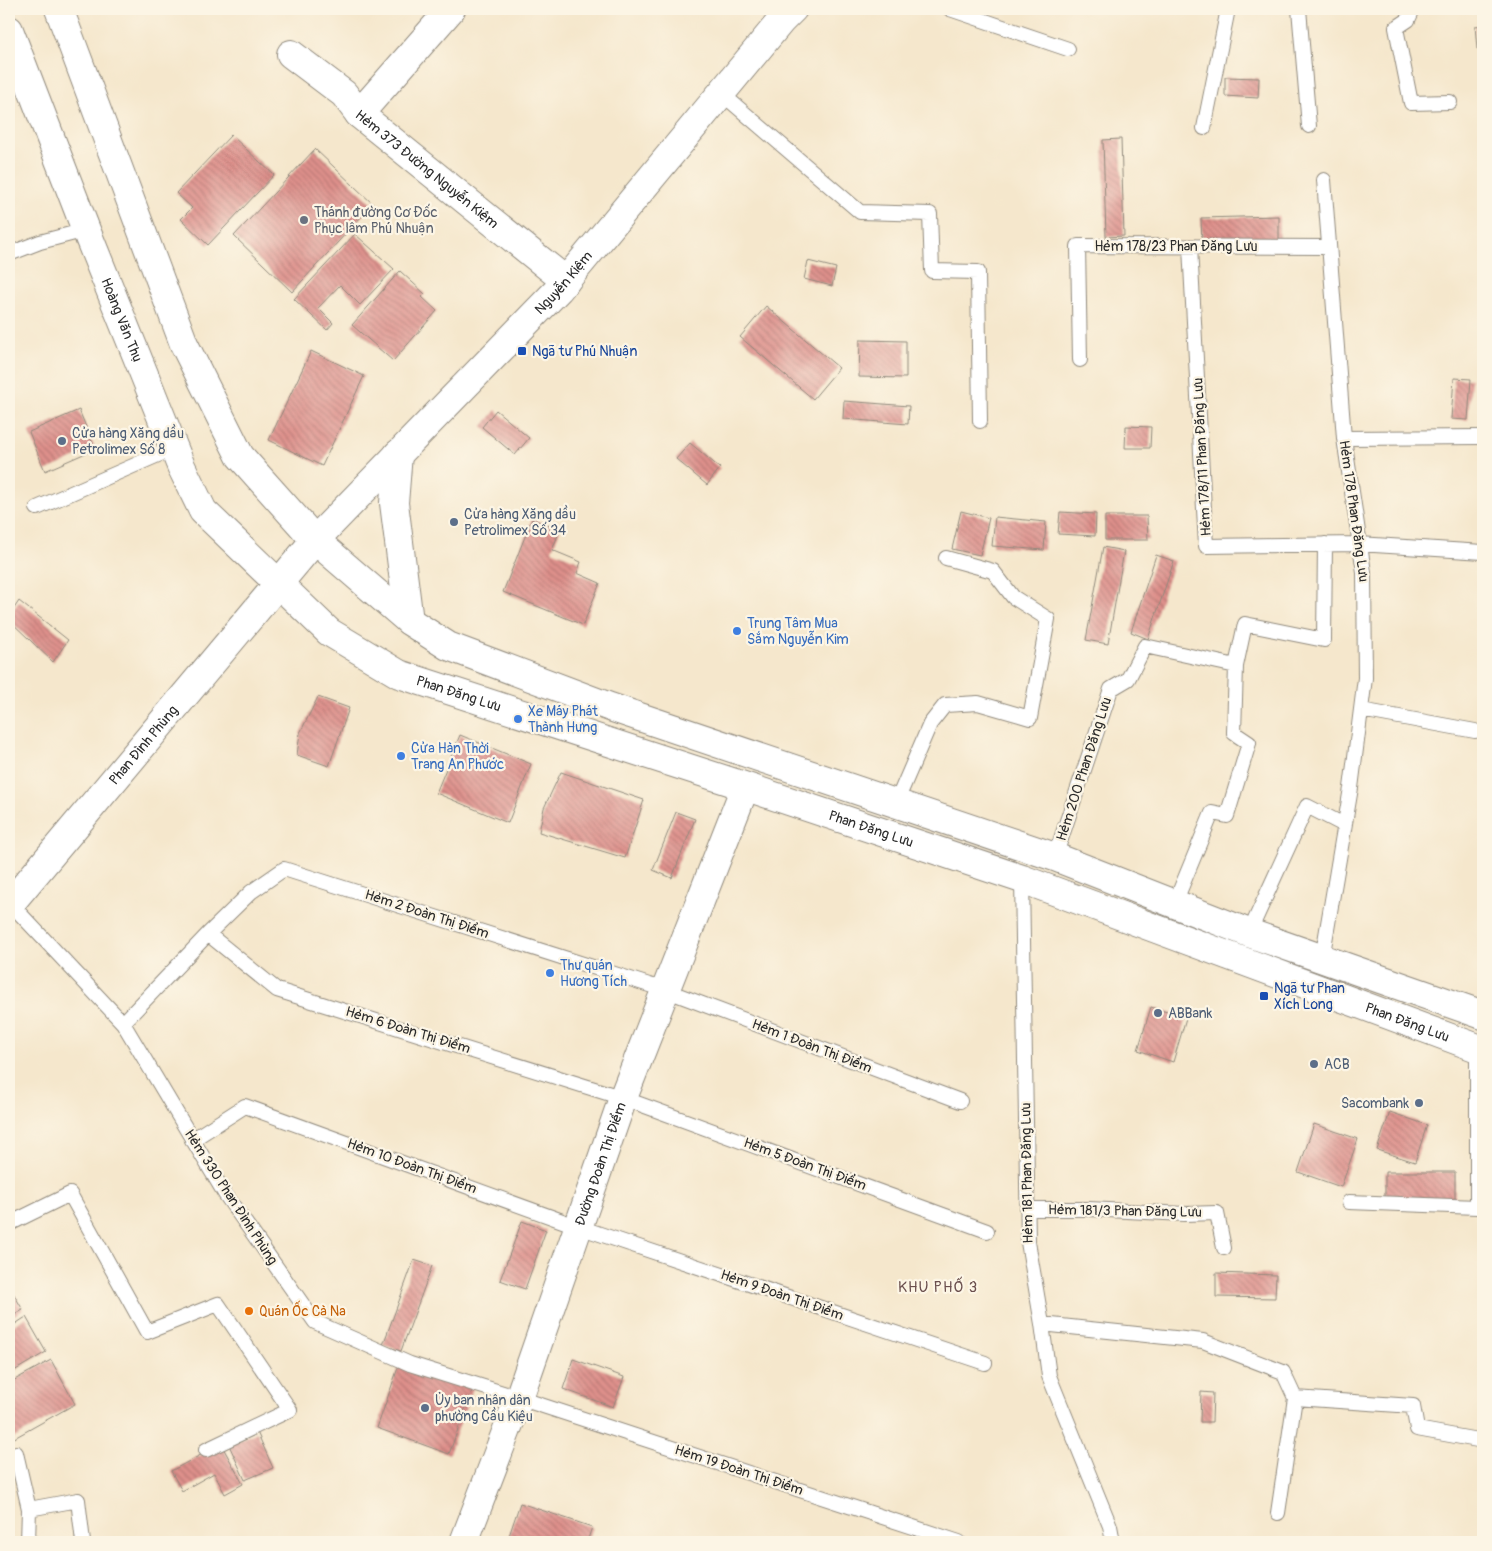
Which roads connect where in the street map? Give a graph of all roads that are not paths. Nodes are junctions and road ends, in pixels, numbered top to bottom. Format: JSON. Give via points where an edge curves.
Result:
{"nodes":[{"id":1,"x":59,"y":9,"type":"edge"},
{"id":2,"x":451,"y":9,"type":"edge"},
{"id":3,"x":793,"y":9,"type":"edge"},
{"id":4,"x":950,"y":9,"type":"edge"},
{"id":5,"x":1228,"y":9,"type":"edge"},
{"id":6,"x":1299,"y":9,"type":"edge"},
{"id":7,"x":1412,"y":9,"type":"edge"},
{"id":8,"x":9,"y":30,"type":"edge"},
{"id":9,"x":1068,"y":50,"type":"dead end"},
{"id":10,"x":292,"y":54,"type":"dead end"},
{"id":11,"x":721,"y":94,"type":"junction"},
{"id":12,"x":1450,"y":102,"type":"dead end"},
{"id":13,"x":358,"y":114,"type":"junction"},
{"id":14,"x":1309,"y":126,"type":"dead end"},
{"id":15,"x":1204,"y":128,"type":"dead end"},
{"id":16,"x":1324,"y":180,"type":"dead end"},
{"id":17,"x":86,"y":230,"type":"junction"},
{"id":18,"x":1190,"y":246,"type":"junction"},
{"id":19,"x":1329,"y":247,"type":"junction"},
{"id":20,"x":9,"y":254,"type":"edge"},
{"id":21,"x":566,"y":281,"type":"junction"},
{"id":22,"x":1080,"y":360,"type":"dead end"},
{"id":23,"x":980,"y":421,"type":"dead end"},
{"id":24,"x":1483,"y":437,"type":"edge"},
{"id":25,"x":1344,"y":438,"type":"junction"},
{"id":26,"x":174,"y":448,"type":"junction"},
{"id":27,"x":398,"y":454,"type":"junction"},
{"id":28,"x":37,"y":508,"type":"dead end"},
{"id":29,"x":315,"y":540,"type":"junction"},
{"id":30,"x":1325,"y":544,"type":"junction"},
{"id":31,"x":1359,"y":544,"type":"junction"},
{"id":32,"x":1483,"y":552,"type":"edge"},
{"id":33,"x":946,"y":558,"type":"dead end"},
{"id":34,"x":277,"y":584,"type":"junction"},
{"id":35,"x":408,"y":621,"type":"junction"},
{"id":36,"x":1236,"y":666,"type":"junction"},
{"id":37,"x":1361,"y":710,"type":"junction"},
{"id":38,"x":1475,"y":731,"type":"dead end"},
{"id":39,"x":745,"y":787,"type":"junction"},
{"id":40,"x":896,"y":803,"type":"junction"},
{"id":41,"x":1344,"y":825,"type":"junction"},
{"id":42,"x":1055,"y":857,"type":"junction"},
{"id":43,"x":1022,"y":879,"type":"junction"},
{"id":44,"x":10,"y":904,"type":"edge"},
{"id":45,"x":1174,"y":905,"type":"junction"},
{"id":46,"x":208,"y":934,"type":"junction"},
{"id":47,"x":1249,"y":934,"type":"junction"},
{"id":48,"x":1322,"y":959,"type":"junction"},
{"id":49,"x":665,"y":990,"type":"junction"},
{"id":50,"x":1483,"y":1015,"type":"edge"},
{"id":51,"x":123,"y":1023,"type":"junction"},
{"id":52,"x":1480,"y":1048,"type":"edge"},
{"id":53,"x":623,"y":1098,"type":"junction"},
{"id":54,"x":960,"y":1101,"type":"dead end"},
{"id":55,"x":192,"y":1140,"type":"junction"},
{"id":56,"x":1349,"y":1202,"type":"dead end"},
{"id":57,"x":1027,"y":1209,"type":"junction"},
{"id":58,"x":9,"y":1224,"type":"edge"},
{"id":59,"x":579,"y":1227,"type":"junction"},
{"id":60,"x":987,"y":1231,"type":"dead end"},
{"id":61,"x":1224,"y":1248,"type":"dead end"},
{"id":62,"x":1042,"y":1324,"type":"junction"},
{"id":63,"x":985,"y":1363,"type":"dead end"},
{"id":64,"x":519,"y":1398,"type":"junction"},
{"id":65,"x":1295,"y":1398,"type":"junction"},
{"id":66,"x":1483,"y":1440,"type":"edge"},
{"id":67,"x":206,"y":1450,"type":"dead end"},
{"id":68,"x":9,"y":1456,"type":"edge"},
{"id":69,"x":29,"y":1509,"type":"junction"},
{"id":70,"x":1278,"y":1513,"type":"dead end"},
{"id":71,"x":28,"y":1542,"type":"edge"},
{"id":72,"x":83,"y":1542,"type":"edge"},
{"id":73,"x":464,"y":1542,"type":"edge"},
{"id":74,"x":959,"y":1542,"type":"edge"},
{"id":75,"x":1113,"y":1542,"type":"edge"}],
"edges":[{"from":1,"to":29,"type":"main road","via":[[184,344],[240,456]]},
{"from":2,"to":13,"type":"main road"},
{"from":3,"to":11,"type":"main road","name":"Nguyễn Kiệm"},
{"from":4,"to":9,"type":"lane"},
{"from":5,"to":15,"type":"lane"},
{"from":6,"to":14,"type":"lane"},
{"from":7,"to":12,"type":"lane","via":[[1408,20],[1396,28],[1411,103]]},
{"from":8,"to":17,"type":"main road","name":"Hoàng Văn Thụ"},
{"from":10,"to":13,"type":"main road","name":"Hẻm 373 Đường Nguyễn Kiệm","via":[[344,94]]},
{"from":11,"to":21,"type":"main road","name":"Nguyễn Kiệm"},
{"from":11,"to":23,"type":"lane","via":[[860,212],[930,214],[932,271],[978,272]]},
{"from":13,"to":21,"type":"main road","name":"Hẻm 373 Đường Nguyễn Kiệm"},
{"from":16,"to":19,"type":"lane","name":"Hẻm 178 Phan Đăng Lưu"},
{"from":17,"to":20,"type":"lane"},
{"from":17,"to":26,"type":"main road","name":"Hoàng Văn Thụ"},
{"from":18,"to":19,"type":"lane","name":"Hẻm 178/23 Phan Đăng Lưu"},
{"from":18,"to":22,"type":"lane","name":"Hẻm 178/23 Phan Đăng Lưu","via":[[1078,246]]},
{"from":18,"to":30,"type":"lane","name":"Hẻm 178/11 Phan Đăng Lưu","via":[[1206,546]]},
{"from":19,"to":25,"type":"lane","name":"Hẻm 178 Phan Đăng Lưu"},
{"from":21,"to":27,"type":"main road","name":"Nguyễn Kiệm"},
{"from":24,"to":25,"type":"lane"},
{"from":25,"to":31,"type":"lane","name":"Hẻm 178 Phan Đăng Lưu"},
{"from":26,"to":28,"type":"lane"},
{"from":26,"to":34,"type":"main road","name":"Hoàng Văn Thụ","via":[[203,511]]},
{"from":27,"to":29,"type":"main road","name":"Nguyễn Kiệm"},
{"from":27,"to":35,"type":"main road","via":[[394,503]]},
{"from":29,"to":34,"type":"main road","name":"Phan Đình Phùng"},
{"from":29,"to":35,"type":"main road"},
{"from":30,"to":31,"type":"lane","name":"Hẻm 178/11 Phan Đăng Lưu"},
{"from":30,"to":36,"type":"lane","via":[[1324,640],[1245,624]]},
{"from":31,"to":32,"type":"lane","name":"Hẻm 178/11 Phan Đăng Lưu"},
{"from":31,"to":37,"type":"lane","name":"Hẻm 178 Phan Đăng Lưu","via":[[1364,572],[1365,678]]},
{"from":33,"to":40,"type":"lane","via":[[993,571],[1013,597],[1048,619],[1030,718],[978,703],[945,705],[930,724]]},
{"from":34,"to":39,"type":"main road","name":"Phan Đăng Lưu","via":[[329,632],[399,674]]},
{"from":34,"to":44,"type":"main road","name":"Phan Đình Phùng"},
{"from":35,"to":40,"type":"main road","via":[[448,646],[610,707]]},
{"from":36,"to":42,"type":"lane","name":"Hẻm 200 Phan Đăng Lưu","via":[[1145,646],[1128,679],[1111,689]]},
{"from":36,"to":45,"type":"lane","via":[[1234,733],[1249,743],[1227,816],[1212,813]]},
{"from":37,"to":38,"type":"lane"},
{"from":37,"to":41,"type":"lane","name":"Hẻm 178 Phan Đăng Lưu"},
{"from":39,"to":43,"type":"main road","name":"Phan Đăng Lưu"},
{"from":39,"to":49,"type":"main road","name":"Đường Đoàn Thị Điểm"},
{"from":40,"to":42,"type":"main road"},
{"from":41,"to":47,"type":"lane","via":[[1307,806]]},
{"from":41,"to":48,"type":"lane","name":"Hẻm 178 Phan Đăng Lưu"},
{"from":42,"to":45,"type":"main road"},
{"from":43,"to":52,"type":"main road","name":"Phan Đăng Lưu"},
{"from":43,"to":57,"type":"lane","name":"Hẻm 181 Phan Đăng Lưu"},
{"from":44,"to":51,"type":"lane","name":"Hẻm 330 Phan Đình Phùng"},
{"from":45,"to":47,"type":"main road"},
{"from":46,"to":49,"type":"lane","name":"Hẻm 2 Đoàn Thị Điểm","via":[[251,892],[284,869]]},
{"from":46,"to":51,"type":"lane"},
{"from":46,"to":53,"type":"lane","name":"Hẻm 6 Đoàn Thị Điểm","via":[[277,990]]},
{"from":47,"to":48,"type":"main road"},
{"from":48,"to":50,"type":"main road"},
{"from":49,"to":53,"type":"main road","name":"Đường Đoàn Thị Điểm"},
{"from":49,"to":54,"type":"lane","name":"Hẻm 1 Đoàn Thị Điểm"},
{"from":51,"to":55,"type":"lane","name":"Hẻm 330 Phan Đình Phùng"},
{"from":52,"to":56,"type":"lane","via":[[1477,1207]]},
{"from":53,"to":59,"type":"main road","name":"Đường Đoàn Thị Điểm"},
{"from":53,"to":60,"type":"lane","name":"Hẻm 5 Đoàn Thị Điểm"},
{"from":55,"to":59,"type":"lane","name":"Hẻm 10 Đoàn Thị Điểm","via":[[245,1106]]},
{"from":55,"to":64,"type":"lane","name":"Hẻm 330 Phan Đình Phùng","via":[[225,1194],[316,1322],[410,1364]]},
{"from":57,"to":61,"type":"lane","name":"Hẻm 181/3 Phan Đăng Lưu","via":[[1184,1214],[1217,1212]]},
{"from":57,"to":62,"type":"lane","name":"Hẻm 181 Phan Đăng Lưu","via":[[1028,1242]]},
{"from":58,"to":67,"type":"lane","via":[[70,1194],[147,1332],[218,1304],[290,1410]]},
{"from":59,"to":63,"type":"lane","name":"Hẻm 9 Đoàn Thị Điểm"},
{"from":59,"to":64,"type":"main road","name":"Đường Đoàn Thị Điểm"},
{"from":62,"to":65,"type":"lane","via":[[1203,1341],[1283,1372]]},
{"from":62,"to":75,"type":"lane","name":"Hẻm 181 Phan Đăng Lưu","via":[[1049,1376],[1110,1526]]},
{"from":64,"to":73,"type":"main road","name":"Đường Đoàn Thị Điểm"},
{"from":64,"to":74,"type":"lane","name":"Hẻm 19 Đoàn Thị Điểm"},
{"from":65,"to":66,"type":"lane","via":[[1413,1406],[1416,1429]]},
{"from":65,"to":70,"type":"lane"},
{"from":68,"to":69,"type":"lane","via":[[16,1453]]},
{"from":69,"to":71,"type":"lane"},
{"from":69,"to":72,"type":"lane","via":[[78,1500]]}]}
